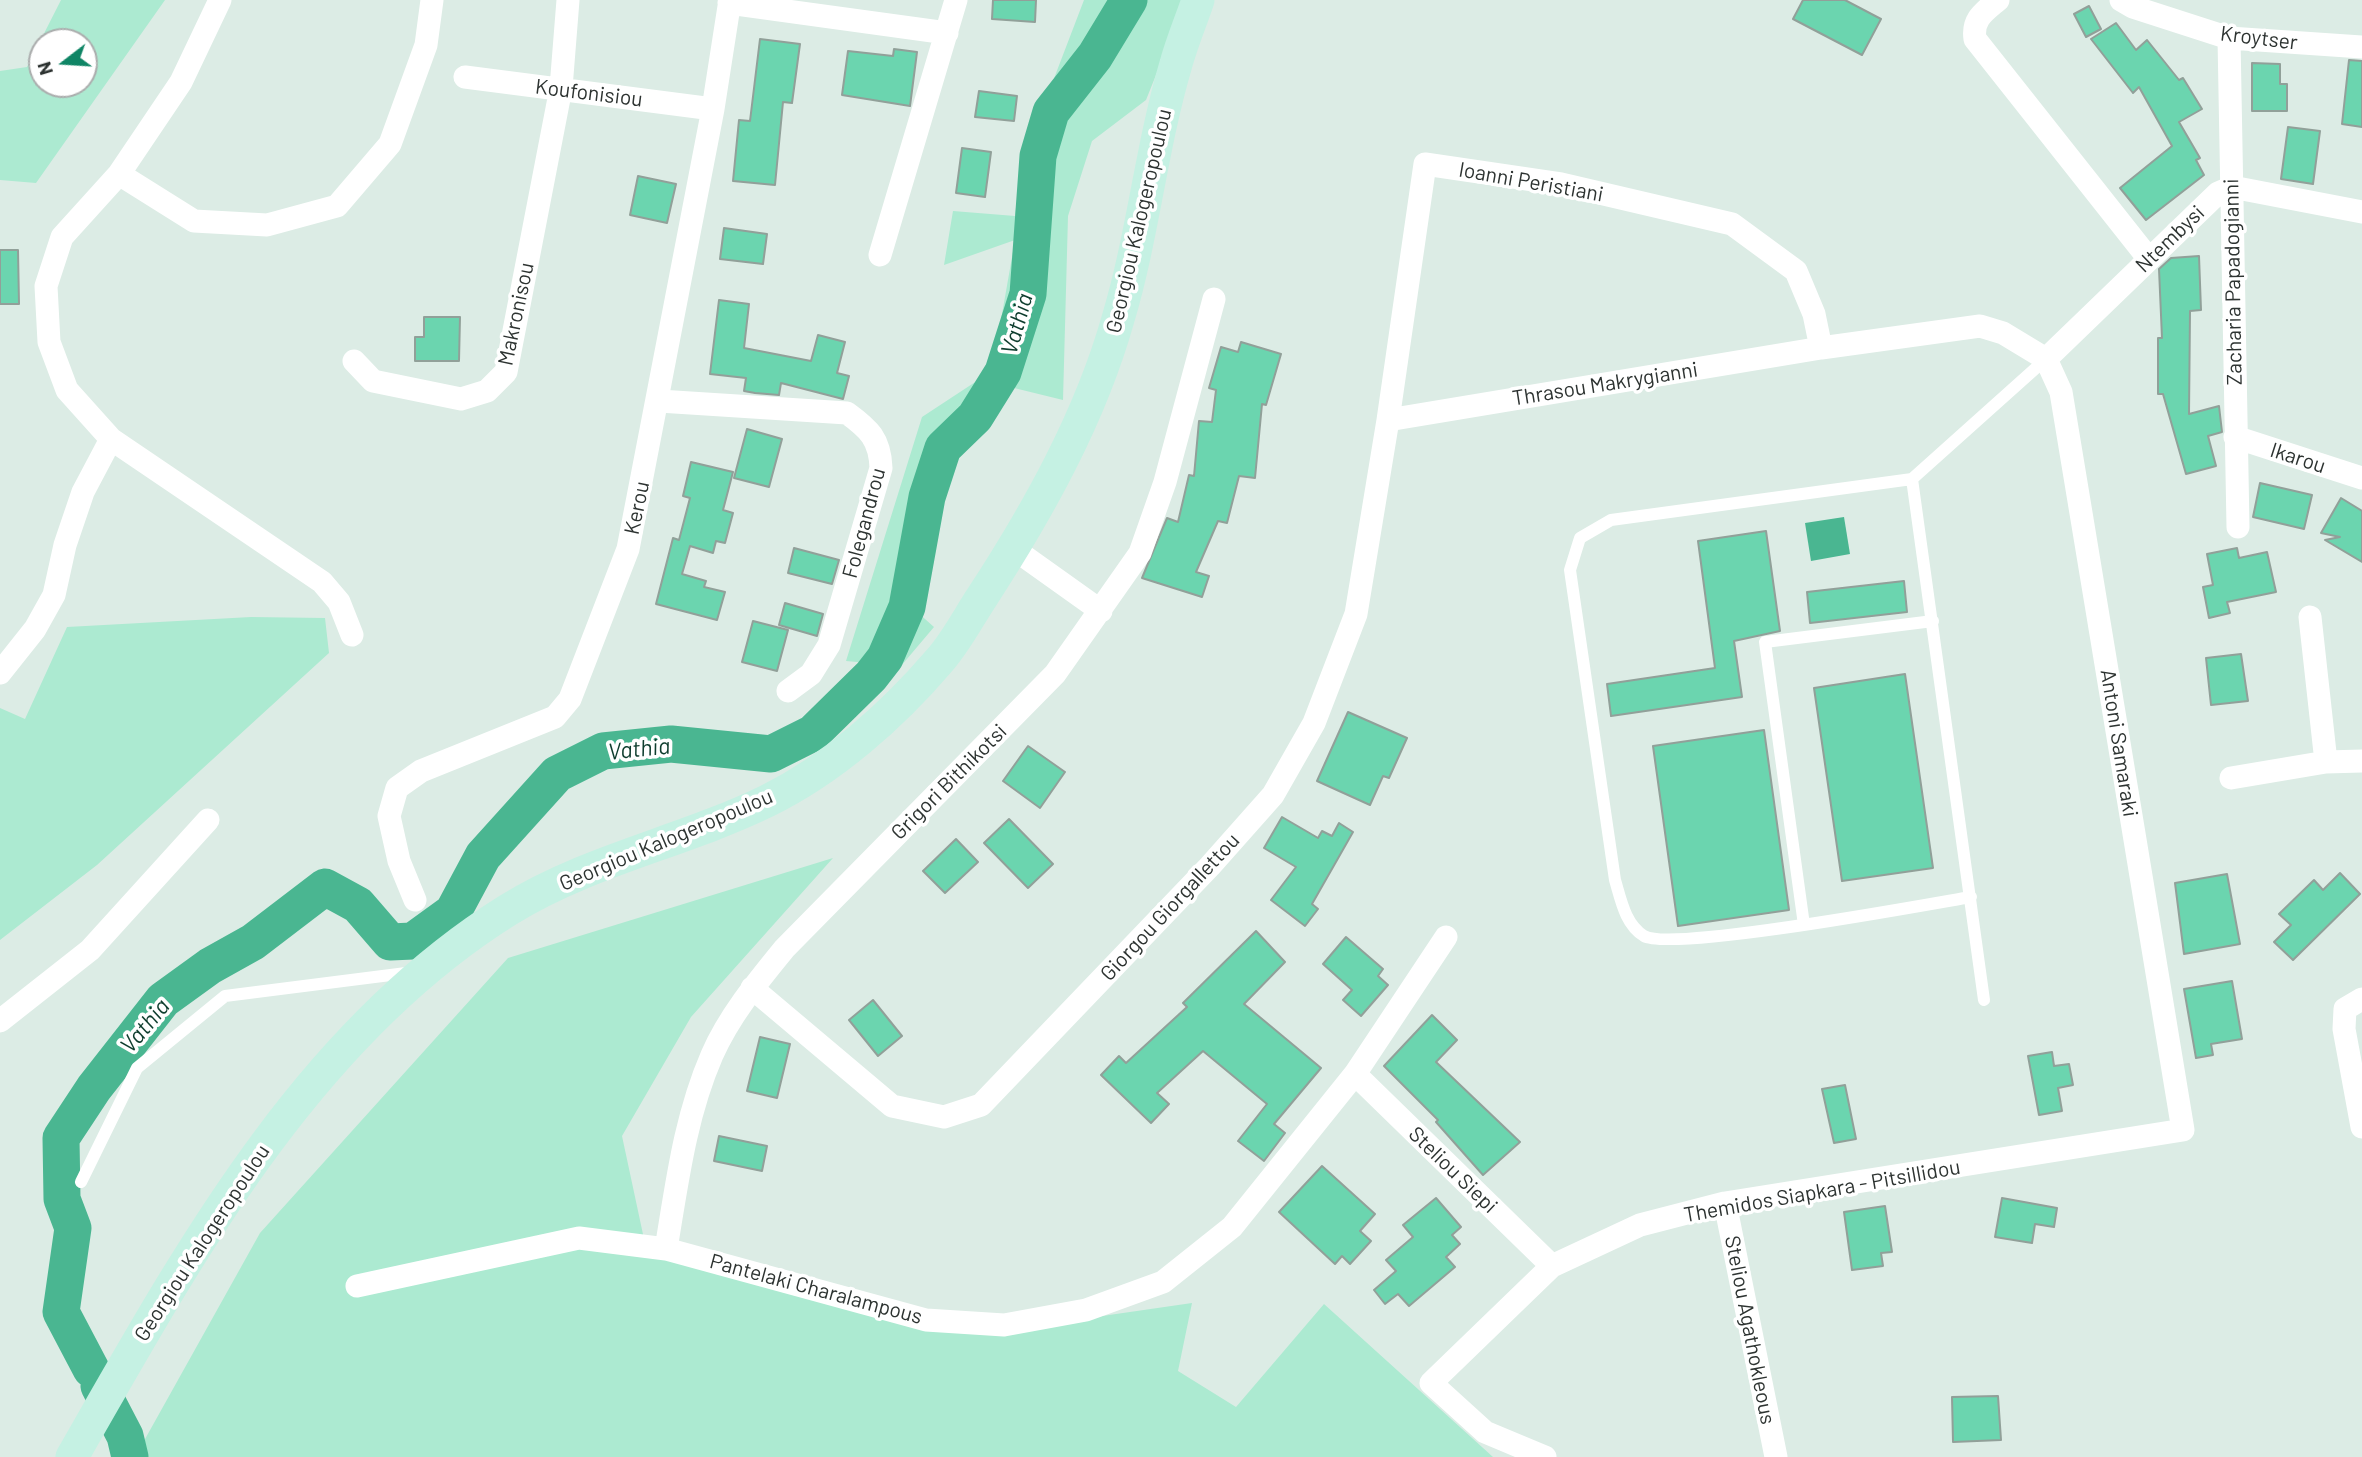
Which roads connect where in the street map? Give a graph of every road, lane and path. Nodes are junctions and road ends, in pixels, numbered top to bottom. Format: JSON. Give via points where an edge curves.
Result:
{"nodes":[{"id":1,"x":220,"y":0,"type":"edge"},
{"id":2,"x":432,"y":0,"type":"edge"},
{"id":3,"x":568,"y":0,"type":"edge"},
{"id":4,"x":956,"y":0,"type":"edge"},
{"id":5,"x":1198,"y":0,"type":"edge"},
{"id":6,"x":1998,"y":0,"type":"edge"},
{"id":7,"x":2121,"y":0,"type":"edge"},
{"id":8,"x":730,"y":1,"type":"edge"},
{"id":9,"x":947,"y":33,"type":"junction"},
{"id":10,"x":2229,"y":38,"type":"junction"},
{"id":11,"x":2362,"y":47,"type":"edge"},
{"id":12,"x":465,"y":77,"type":"dead end"},
{"id":13,"x":561,"y":88,"type":"junction"},
{"id":14,"x":713,"y":109,"type":"junction"},
{"id":15,"x":120,"y":174,"type":"junction"},
{"id":16,"x":2232,"y":187,"type":"junction"},
{"id":17,"x":2362,"y":212,"type":"edge"},
{"id":18,"x":880,"y":255,"type":"dead end"},
{"id":19,"x":2149,"y":259,"type":"junction"},
{"id":20,"x":1214,"y":299,"type":"dead end"},
{"id":21,"x":1821,"y":348,"type":"junction"},
{"id":22,"x":2046,"y":359,"type":"junction"},
{"id":23,"x":354,"y":360,"type":"dead end"},
{"id":24,"x":659,"y":401,"type":"junction"},
{"id":25,"x":1388,"y":420,"type":"junction"},
{"id":26,"x":2235,"y":437,"type":"junction"},
{"id":27,"x":111,"y":439,"type":"junction"},
{"id":28,"x":2362,"y":478,"type":"edge"},
{"id":29,"x":1912,"y":479,"type":"junction"},
{"id":30,"x":2238,"y":527,"type":"dead end"},
{"id":31,"x":1014,"y":549,"type":"junction"},
{"id":32,"x":1101,"y":611,"type":"junction"},
{"id":33,"x":2310,"y":617,"type":"dead end"},
{"id":34,"x":1933,"y":621,"type":"junction"},
{"id":35,"x":352,"y":635,"type":"dead end"},
{"id":36,"x":0,"y":673,"type":"edge"},
{"id":37,"x":788,"y":691,"type":"dead end"},
{"id":38,"x":2362,"y":761,"type":"edge"},
{"id":39,"x":2326,"y":762,"type":"junction"},
{"id":40,"x":2231,"y":778,"type":"dead end"},
{"id":41,"x":208,"y":820,"type":"dead end"},
{"id":42,"x":1971,"y":897,"type":"junction"},
{"id":43,"x":415,"y":900,"type":"dead end"},
{"id":44,"x":1804,"y":925,"type":"junction"},
{"id":45,"x":1446,"y":937,"type":"dead end"},
{"id":46,"x":425,"y":970,"type":"junction"},
{"id":47,"x":752,"y":988,"type":"junction"},
{"id":48,"x":2362,"y":999,"type":"edge"},
{"id":49,"x":1984,"y":1000,"type":"dead end"},
{"id":50,"x":0,"y":1021,"type":"edge"},
{"id":51,"x":1354,"y":1074,"type":"junction"},
{"id":52,"x":2362,"y":1127,"type":"edge"},
{"id":53,"x":2183,"y":1130,"type":"joint"},
{"id":54,"x":81,"y":1182,"type":"dead end"},
{"id":55,"x":1725,"y":1203,"type":"junction"},
{"id":56,"x":666,"y":1249,"type":"junction"},
{"id":57,"x":1552,"y":1266,"type":"junction"},
{"id":58,"x":357,"y":1286,"type":"dead end"},
{"id":59,"x":72,"y":1457,"type":"edge"},
{"id":60,"x":1545,"y":1457,"type":"edge"},
{"id":61,"x":1776,"y":1457,"type":"edge"}],
"edges":[{"from":1,"to":15,"type":"street","via":[[181,82]]},
{"from":2,"to":15,"type":"street","via":[[426,45],[390,144],[337,206],[267,225],[194,221]]},
{"from":3,"to":13,"type":"street","name":"Makronisou"},
{"from":4,"to":9,"type":"street"},
{"from":5,"to":31,"type":"street","name":"Georgiou Kalogeropoulou","via":[[1175,64],[1118,320],[1079,426]]},
{"from":6,"to":19,"type":"street","via":[[1979,15],[1973,27],[1975,39]]},
{"from":7,"to":10,"type":"street","name":"Kroytser"},
{"from":8,"to":9,"type":"street"},
{"from":8,"to":14,"type":"street","name":"Kerou"},
{"from":9,"to":18,"type":"street"},
{"from":10,"to":11,"type":"street","name":"Kroytser"},
{"from":10,"to":16,"type":"street","name":"Zacharia Papadogianni"},
{"from":12,"to":13,"type":"street","name":"Koufonisiou"},
{"from":13,"to":14,"type":"street","name":"Koufonisiou"},
{"from":13,"to":23,"type":"street","name":"Makronisou","via":[[506,372],[487,391],[461,399],[373,381]]},
{"from":14,"to":24,"type":"street","name":"Kerou"},
{"from":15,"to":27,"type":"street","via":[[61,237],[46,286],[49,342],[67,390]]},
{"from":16,"to":17,"type":"street"},
{"from":16,"to":19,"type":"street","name":"Ntembysi","via":[[2218,193]]},
{"from":16,"to":26,"type":"street","name":"Zacharia Papadogianni"},
{"from":19,"to":22,"type":"street","name":"Ntembysi"},
{"from":20,"to":32,"type":"street","name":"Grigori Bithikotsi","via":[[1140,553]]},
{"from":21,"to":22,"type":"street","name":"Thrasou Makrygianni","via":[[1980,326],[2003,333]]},
{"from":21,"to":25,"type":"street","name":"Thrasou Makrygianni"},
{"from":21,"to":25,"type":"street","name":"Ioanni Peristiani","via":[[1814,314],[1796,271],[1732,224],[1561,184],[1425,164]]},
{"from":22,"to":29,"type":"lane"},
{"from":22,"to":53,"type":"street","name":"Antoni Samaraki","via":[[2061,391]]},
{"from":24,"to":37,"type":"street","name":"Folegandrou","via":[[847,413],[871,431],[881,450],[881,468],[829,645],[811,674]]},
{"from":24,"to":43,"type":"street","name":"Kerou","via":[[628,549],[570,699],[555,717],[421,771],[397,788],[389,816],[399,861]]},
{"from":25,"to":47,"type":"street","name":"Giorgou Giorgallettou","via":[[1356,614],[1314,723],[1273,795],[981,1105],[944,1117],[892,1106]]},
{"from":26,"to":28,"type":"street","name":"Ikarou"},
{"from":26,"to":30,"type":"street","name":"Zacharia Papadogianni"},
{"from":27,"to":35,"type":"street","via":[[322,582],[339,602]]},
{"from":27,"to":36,"type":"street","via":[[83,492],[54,595],[35,629]]},
{"from":29,"to":34,"type":"lane"},
{"from":29,"to":44,"type":"lane","via":[[1611,520],[1580,538],[1570,570],[1615,880],[1626,917],[1645,936],[1673,940]]},
{"from":31,"to":32,"type":"street"},
{"from":31,"to":46,"type":"street","name":"Georgiou Kalogeropoulou","via":[[942,658],[886,717],[827,764],[768,800],[558,884],[511,908]]},
{"from":32,"to":47,"type":"street","name":"Grigori Bithikotsi","via":[[1055,674],[785,948]]},
{"from":33,"to":39,"type":"street"},
{"from":34,"to":42,"type":"lane"},
{"from":34,"to":44,"type":"lane","via":[[1765,642]]},
{"from":38,"to":39,"type":"street"},
{"from":39,"to":40,"type":"street"},
{"from":41,"to":50,"type":"street","via":[[90,950]]},
{"from":42,"to":44,"type":"lane"},
{"from":42,"to":49,"type":"lane"},
{"from":45,"to":51,"type":"street","name":"Pantelaki Charalampous"},
{"from":46,"to":54,"type":"lane","via":[[225,996],[137,1068]]},
{"from":46,"to":59,"type":"street","name":"Georgiou Kalogeropoulou","via":[[351,1041],[264,1144],[206,1231]]},
{"from":47,"to":56,"type":"street","name":"Grigori Bithikotsi","via":[[712,1053],[687,1125]]},
{"from":48,"to":52,"type":"street","via":[[2345,1009],[2344,1028]]},
{"from":51,"to":56,"type":"street","name":"Pantelaki Charalampous","via":[[1232,1227],[1163,1282],[1086,1310],[1004,1325],[926,1320]]},
{"from":51,"to":57,"type":"street","name":"Steliou Siepi"},
{"from":53,"to":55,"type":"street","name":"Themidos Siapkara - Pitsillidou"},
{"from":55,"to":57,"type":"street","name":"Themidos Siapkara - Pitsillidou","via":[[1640,1226]]},
{"from":55,"to":61,"type":"street","name":"Steliou Agathokleous"},
{"from":56,"to":58,"type":"street","name":"Pantelaki Charalampous","via":[[579,1238]]},
{"from":57,"to":60,"type":"street","name":"Themidos Siapkara - Pitsillidou","via":[[1431,1383],[1485,1432]]}]}
